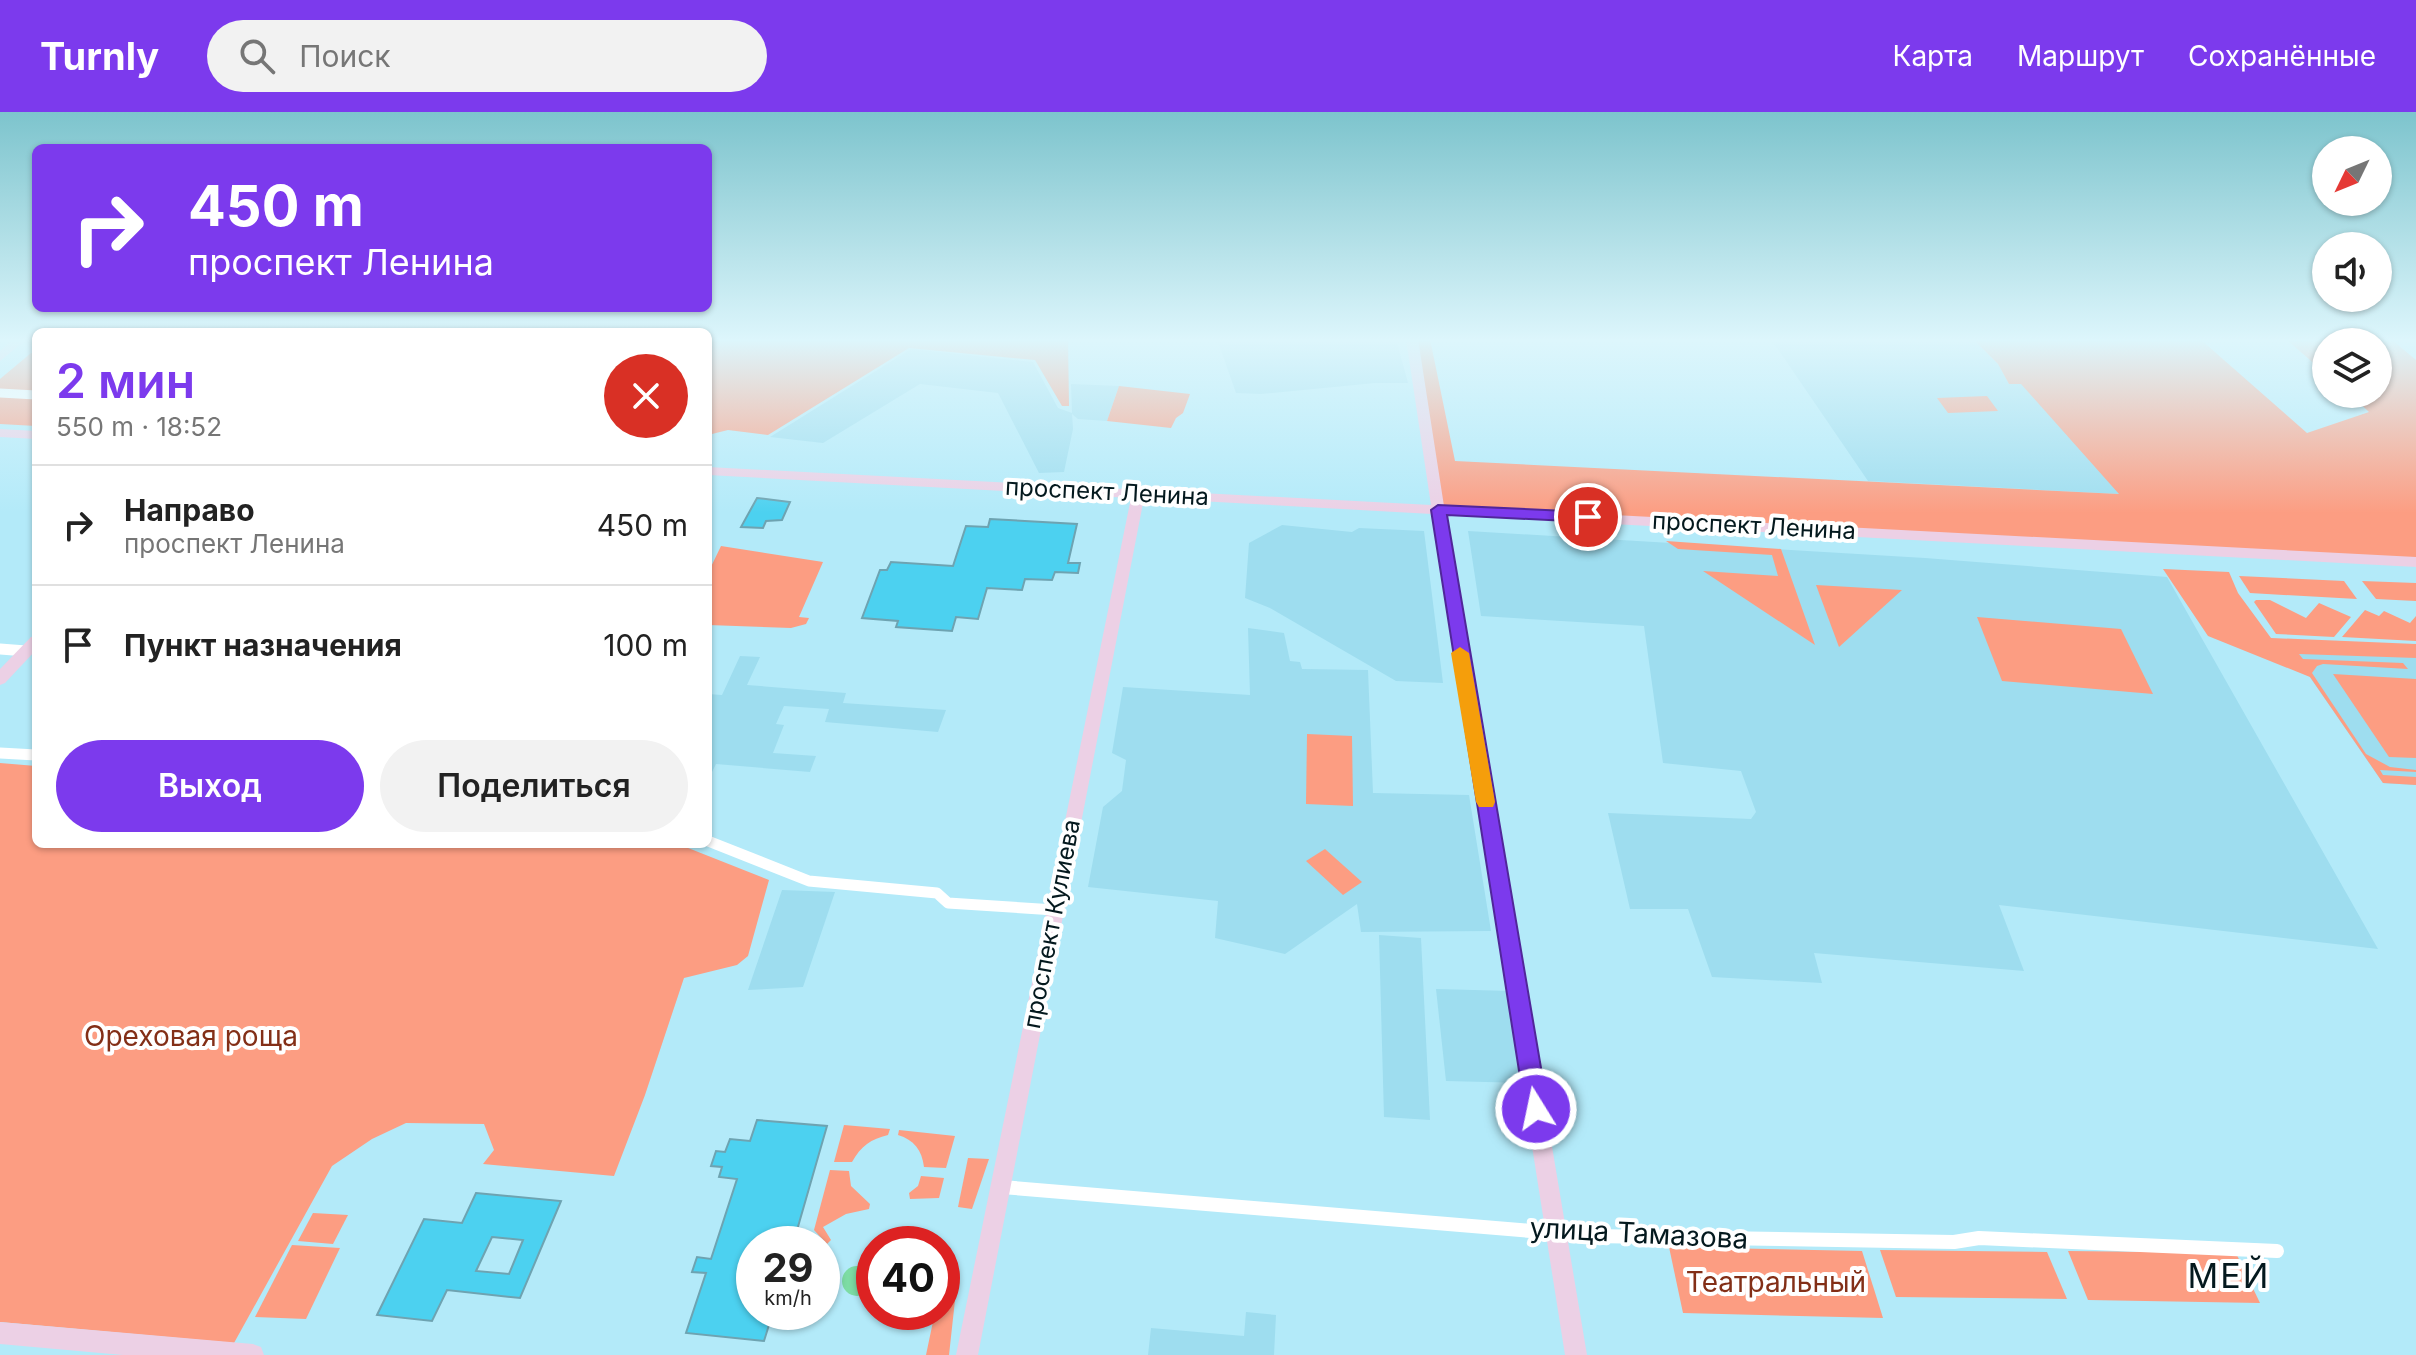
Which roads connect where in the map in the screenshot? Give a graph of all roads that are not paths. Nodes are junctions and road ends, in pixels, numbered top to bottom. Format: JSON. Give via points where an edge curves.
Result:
{"nodes":[{"id":1,"x":1421,"y":397,"type":"edge"},
{"id":2,"x":0,"y":433,"type":"edge"},
{"id":3,"x":32,"y":435,"type":"edge"},
{"id":4,"x":712,"y":471,"type":"edge"},
{"id":5,"x":1138,"y":494,"type":"junction"},
{"id":6,"x":1438,"y":510,"type":"junction"},
{"id":7,"x":2416,"y":562,"type":"edge"},
{"id":8,"x":31,"y":646,"type":"edge"},
{"id":9,"x":0,"y":649,"type":"edge"},
{"id":10,"x":0,"y":679,"type":"edge"},
{"id":11,"x":0,"y":753,"type":"edge"},
{"id":12,"x":32,"y":755,"type":"edge"},
{"id":13,"x":712,"y":843,"type":"edge"},
{"id":14,"x":1055,"y":910,"type":"junction"},
{"id":15,"x":1002,"y":1187,"type":"junction"},
{"id":16,"x":1556,"y":1231,"type":"junction"},
{"id":17,"x":2277,"y":1251,"type":"dead end"},
{"id":18,"x":0,"y":1333,"type":"edge"},
{"id":19,"x":253,"y":1355,"type":"edge"},
{"id":20,"x":967,"y":1355,"type":"edge"},
{"id":21,"x":1576,"y":1355,"type":"edge"}],
"edges":[{"from":1,"to":6,"type":"main road"},
{"from":2,"to":3,"type":"main road"},
{"from":4,"to":5,"type":"main road","name":"проспект Ленина"},
{"from":5,"to":6,"type":"main road","name":"проспект Ленина"},
{"from":5,"to":14,"type":"main road","name":"проспект Кулиева"},
{"from":6,"to":7,"type":"main road","name":"проспект Ленина"},
{"from":6,"to":16,"type":"main road"},
{"from":8,"to":9,"type":"street"},
{"from":8,"to":10,"type":"main road"},
{"from":11,"to":12,"type":"street"},
{"from":13,"to":14,"type":"street","via":[[809,881],[937,893],[948,903]]},
{"from":14,"to":15,"type":"main road","name":"проспект Кулиева"},
{"from":15,"to":16,"type":"street","name":"улица Тамазова"},
{"from":15,"to":20,"type":"main road","name":"проспект Кулиева"},
{"from":16,"to":17,"type":"street","name":"улица Тамазова","via":[[1592,1236],[1954,1242],[1979,1238]]},
{"from":16,"to":21,"type":"main road"},
{"from":18,"to":19,"type":"main road"}]}
